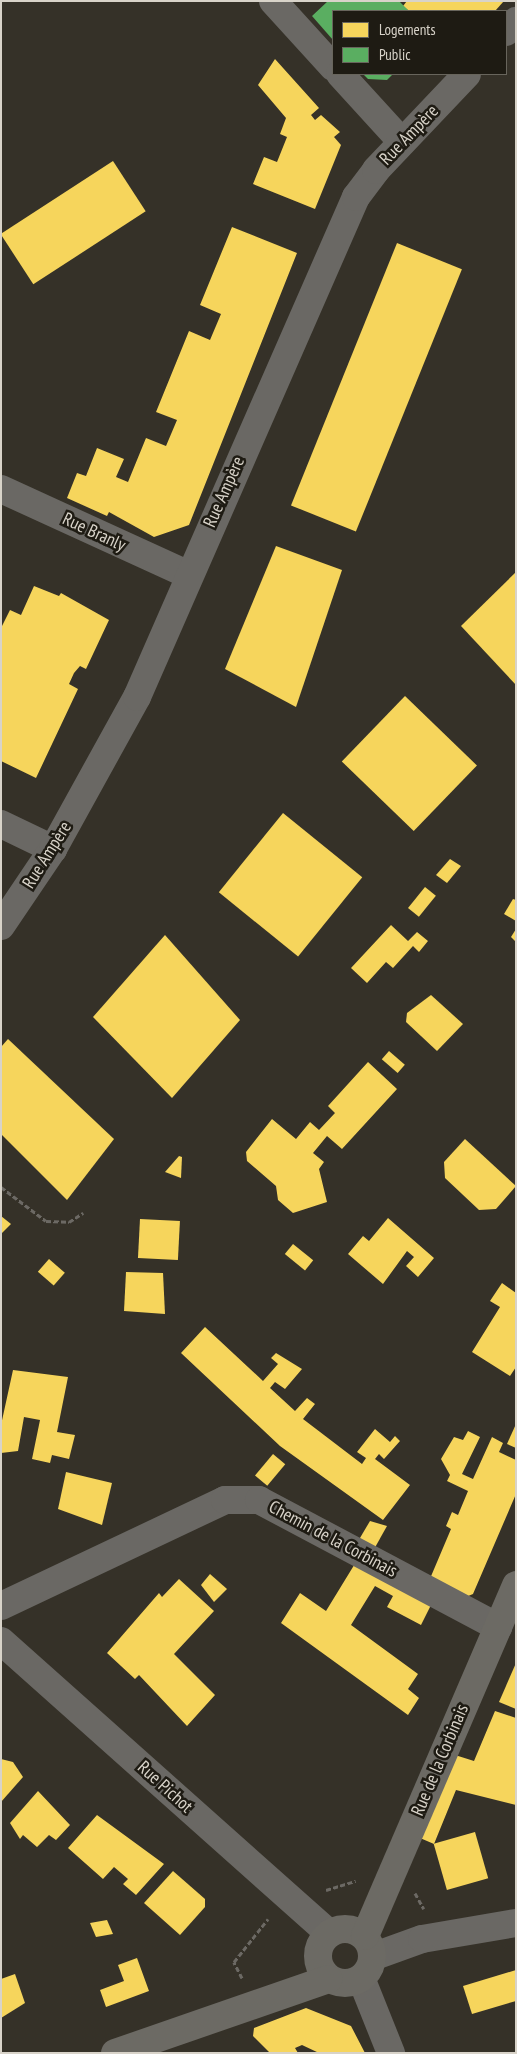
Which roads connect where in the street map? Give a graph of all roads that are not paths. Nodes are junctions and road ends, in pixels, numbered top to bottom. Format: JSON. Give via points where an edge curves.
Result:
{"nodes":[{"id":1,"x":273,"y":1,"type":"edge"},
{"id":2,"x":516,"y":22,"type":"edge"},
{"id":3,"x":507,"y":31,"type":"edge"},
{"id":4,"x":332,"y":66,"type":"edge"},
{"id":5,"x":341,"y":75,"type":"edge"},
{"id":6,"x":466,"y":75,"type":"edge"},
{"id":7,"x":402,"y":142,"type":"junction"},
{"id":8,"x":1,"y":489,"type":"edge"},
{"id":9,"x":187,"y":574,"type":"junction"},
{"id":10,"x":1,"y":824,"type":"edge"},
{"id":11,"x":53,"y":849,"type":"junction"},
{"id":12,"x":1,"y":926,"type":"edge"},
{"id":13,"x":516,"y":1585,"type":"edge"},
{"id":14,"x":1,"y":1606,"type":"edge"},
{"id":15,"x":498,"y":1626,"type":"junction"},
{"id":16,"x":1,"y":1641,"type":"edge"},
{"id":17,"x":513,"y":1927,"type":"edge"},
{"id":18,"x":329,"y":1934,"type":"junction"},
{"id":19,"x":366,"y":1957,"type":"junction"},
{"id":20,"x":329,"y":1979,"type":"junction"},
{"id":21,"x":115,"y":2053,"type":"edge"},
{"id":22,"x":391,"y":2053,"type":"edge"}],
"edges":[{"from":1,"to":4,"type":"street"},
{"from":2,"to":3,"type":"street"},
{"from":5,"to":7,"type":"street"},
{"from":6,"to":7,"type":"street","name":"Rue Ampère"},
{"from":7,"to":9,"type":"street","name":"Rue Ampère","via":[[356,197]]},
{"from":8,"to":9,"type":"street","name":"Rue Branly"},
{"from":9,"to":11,"type":"street","name":"Rue Ampère","via":[[137,697]]},
{"from":10,"to":11,"type":"street"},
{"from":11,"to":12,"type":"street","name":"Rue Ampère"},
{"from":13,"to":15,"type":"street","name":"Rue de la Corbinais"},
{"from":14,"to":15,"type":"street","name":"Chemin de la Corbinais","via":[[226,1500],[259,1500]]},
{"from":15,"to":19,"type":"street","name":"Rue de la Corbinais"},
{"from":16,"to":18,"type":"street","name":"Rue Pichot"},
{"from":17,"to":19,"type":"street","via":[[422,1939]]},
{"from":18,"to":19,"type":"street","via":[[348,1928]]},
{"from":18,"to":20,"type":"street","via":[[318,1953],[318,1963]]},
{"from":19,"to":20,"type":"street","via":[[347,1983]]},
{"from":19,"to":22,"type":"street"},
{"from":20,"to":21,"type":"street"}]}
